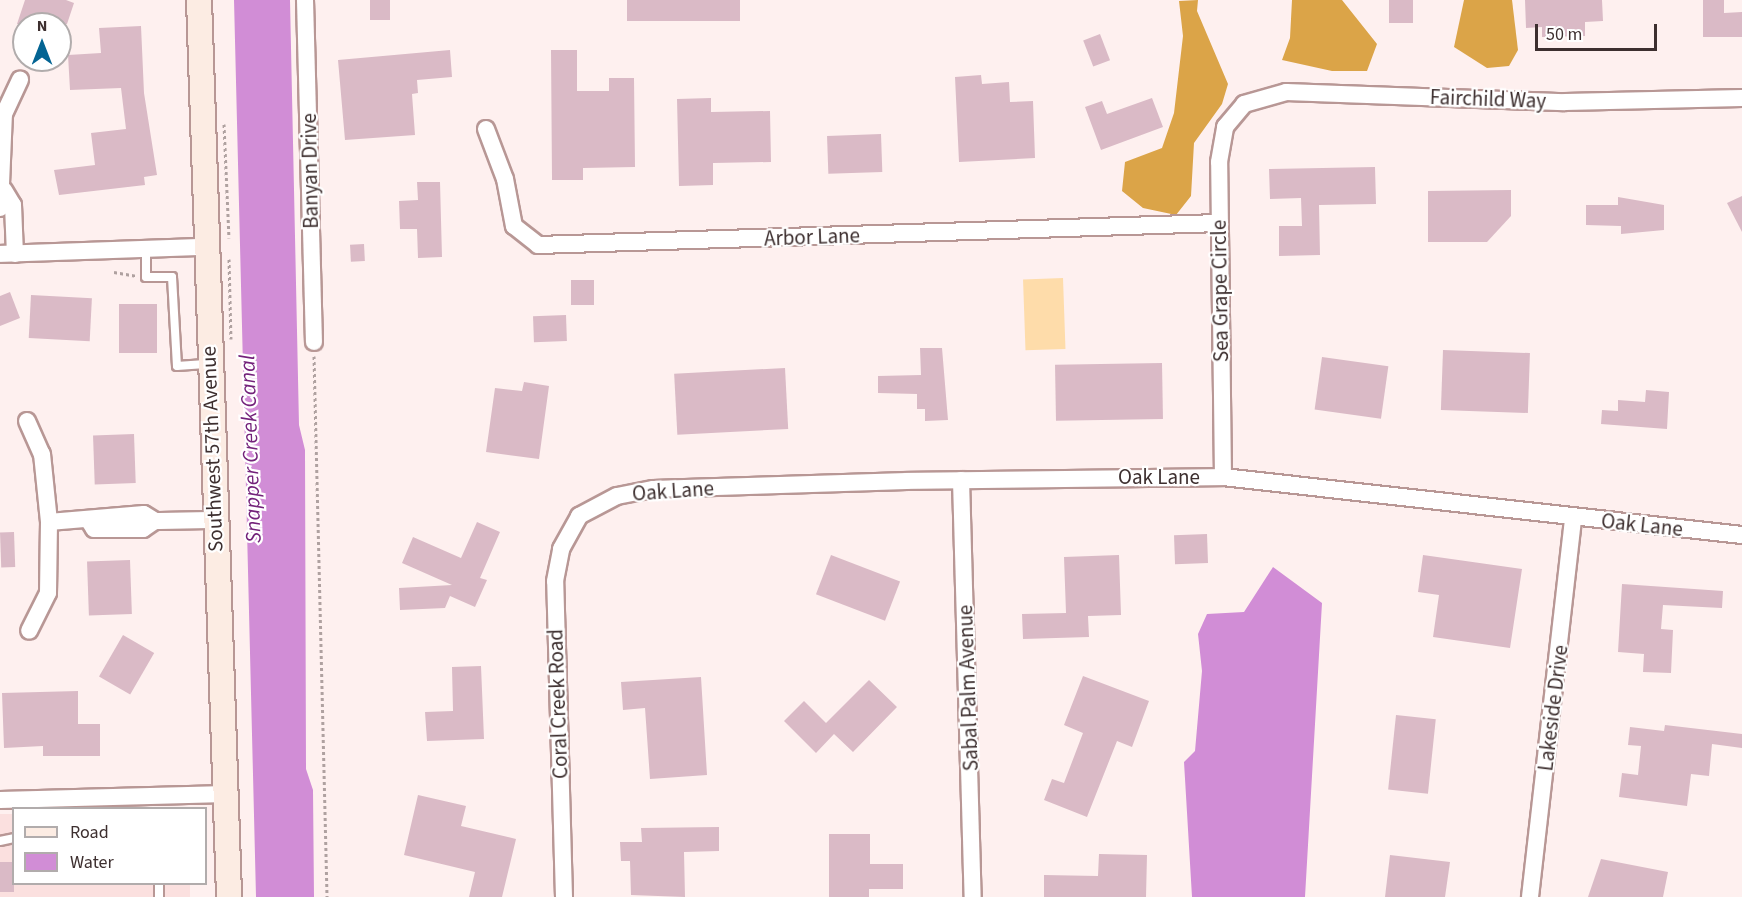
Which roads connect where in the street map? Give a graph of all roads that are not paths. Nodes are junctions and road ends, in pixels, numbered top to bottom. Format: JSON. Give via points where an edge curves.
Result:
{"nodes":[{"id":1,"x":199,"y":0,"type":"edge"},
{"id":2,"x":305,"y":0,"type":"edge"},
{"id":3,"x":20,"y":80,"type":"dead end"},
{"id":4,"x":1742,"y":98,"type":"edge"},
{"id":5,"x":1237,"y":109,"type":"joint"},
{"id":6,"x":486,"y":129,"type":"dead end"},
{"id":7,"x":4,"y":190,"type":"junction"},
{"id":8,"x":0,"y":208,"type":"edge"},
{"id":9,"x":1220,"y":223,"type":"junction"},
{"id":10,"x":205,"y":247,"type":"junction"},
{"id":11,"x":146,"y":249,"type":"junction"},
{"id":12,"x":7,"y":254,"type":"edge"},
{"id":13,"x":314,"y":342,"type":"road end"},
{"id":14,"x":209,"y":364,"type":"junction"},
{"id":15,"x":27,"y":421,"type":"dead end"},
{"id":16,"x":1223,"y":477,"type":"junction"},
{"id":17,"x":961,"y":480,"type":"junction"},
{"id":18,"x":579,"y":516,"type":"joint"},
{"id":19,"x":1573,"y":518,"type":"junction"},
{"id":20,"x":214,"y":520,"type":"junction"},
{"id":21,"x":49,"y":522,"type":"junction"},
{"id":22,"x":1742,"y":535,"type":"edge"},
{"id":23,"x":30,"y":631,"type":"dead end"},
{"id":24,"x":226,"y":794,"type":"junction"},
{"id":25,"x":0,"y":800,"type":"edge"},
{"id":26,"x":166,"y":802,"type":"edge"},
{"id":27,"x":90,"y":803,"type":"edge"},
{"id":28,"x":229,"y":897,"type":"edge"},
{"id":29,"x":564,"y":897,"type":"edge"},
{"id":30,"x":973,"y":897,"type":"edge"},
{"id":31,"x":1530,"y":897,"type":"edge"}],
"edges":[{"from":1,"to":10,"type":"main road","name":"Southwest 57th Avenue"},
{"from":2,"to":13,"type":"street","name":"Banyan Drive"},
{"from":3,"to":7,"type":"street","via":[[4,114]]},
{"from":4,"to":5,"type":"street","name":"Fairchild Way","via":[[1531,101],[1286,92]]},
{"from":5,"to":9,"type":"street","name":"Sea Grape Circle","via":[[1220,150]]},
{"from":6,"to":9,"type":"street","name":"Arbor Lane","via":[[505,179],[514,226],[538,245]]},
{"from":7,"to":8,"type":"street"},
{"from":7,"to":12,"type":"street","via":[[13,205]]},
{"from":9,"to":16,"type":"street","name":"Sea Grape Circle"},
{"from":10,"to":11,"type":"street"},
{"from":10,"to":14,"type":"main road","name":"Southwest 57th Avenue"},
{"from":11,"to":12,"type":"street"},
{"from":11,"to":14,"type":"lane","via":[[146,277],[172,277],[177,366]]},
{"from":14,"to":20,"type":"main road","name":"Southwest 57th Avenue"},
{"from":15,"to":21,"type":"street","via":[[42,454]]},
{"from":16,"to":17,"type":"street","name":"Oak Lane"},
{"from":16,"to":19,"type":"street","name":"Oak Lane"},
{"from":17,"to":18,"type":"street","name":"Oak Lane","via":[[653,489],[600,502]]},
{"from":17,"to":30,"type":"street","name":"Sabal Palm Avenue"},
{"from":18,"to":29,"type":"street","name":"Coral Creek Road","via":[[561,549],[555,581]]},
{"from":19,"to":22,"type":"street","name":"Oak Lane"},
{"from":19,"to":31,"type":"street","name":"Lakeside Drive"},
{"from":20,"to":21,"type":"street","via":[[155,521],[144,514],[96,515],[88,521]]},
{"from":20,"to":24,"type":"main road","name":"Southwest 57th Avenue"},
{"from":21,"to":23,"type":"street","via":[[48,593]]},
{"from":24,"to":26,"type":"street"},
{"from":24,"to":28,"type":"main road","name":"Southwest 57th Avenue"},
{"from":25,"to":27,"type":"street"},
{"from":26,"to":27,"type":"street"}]}
